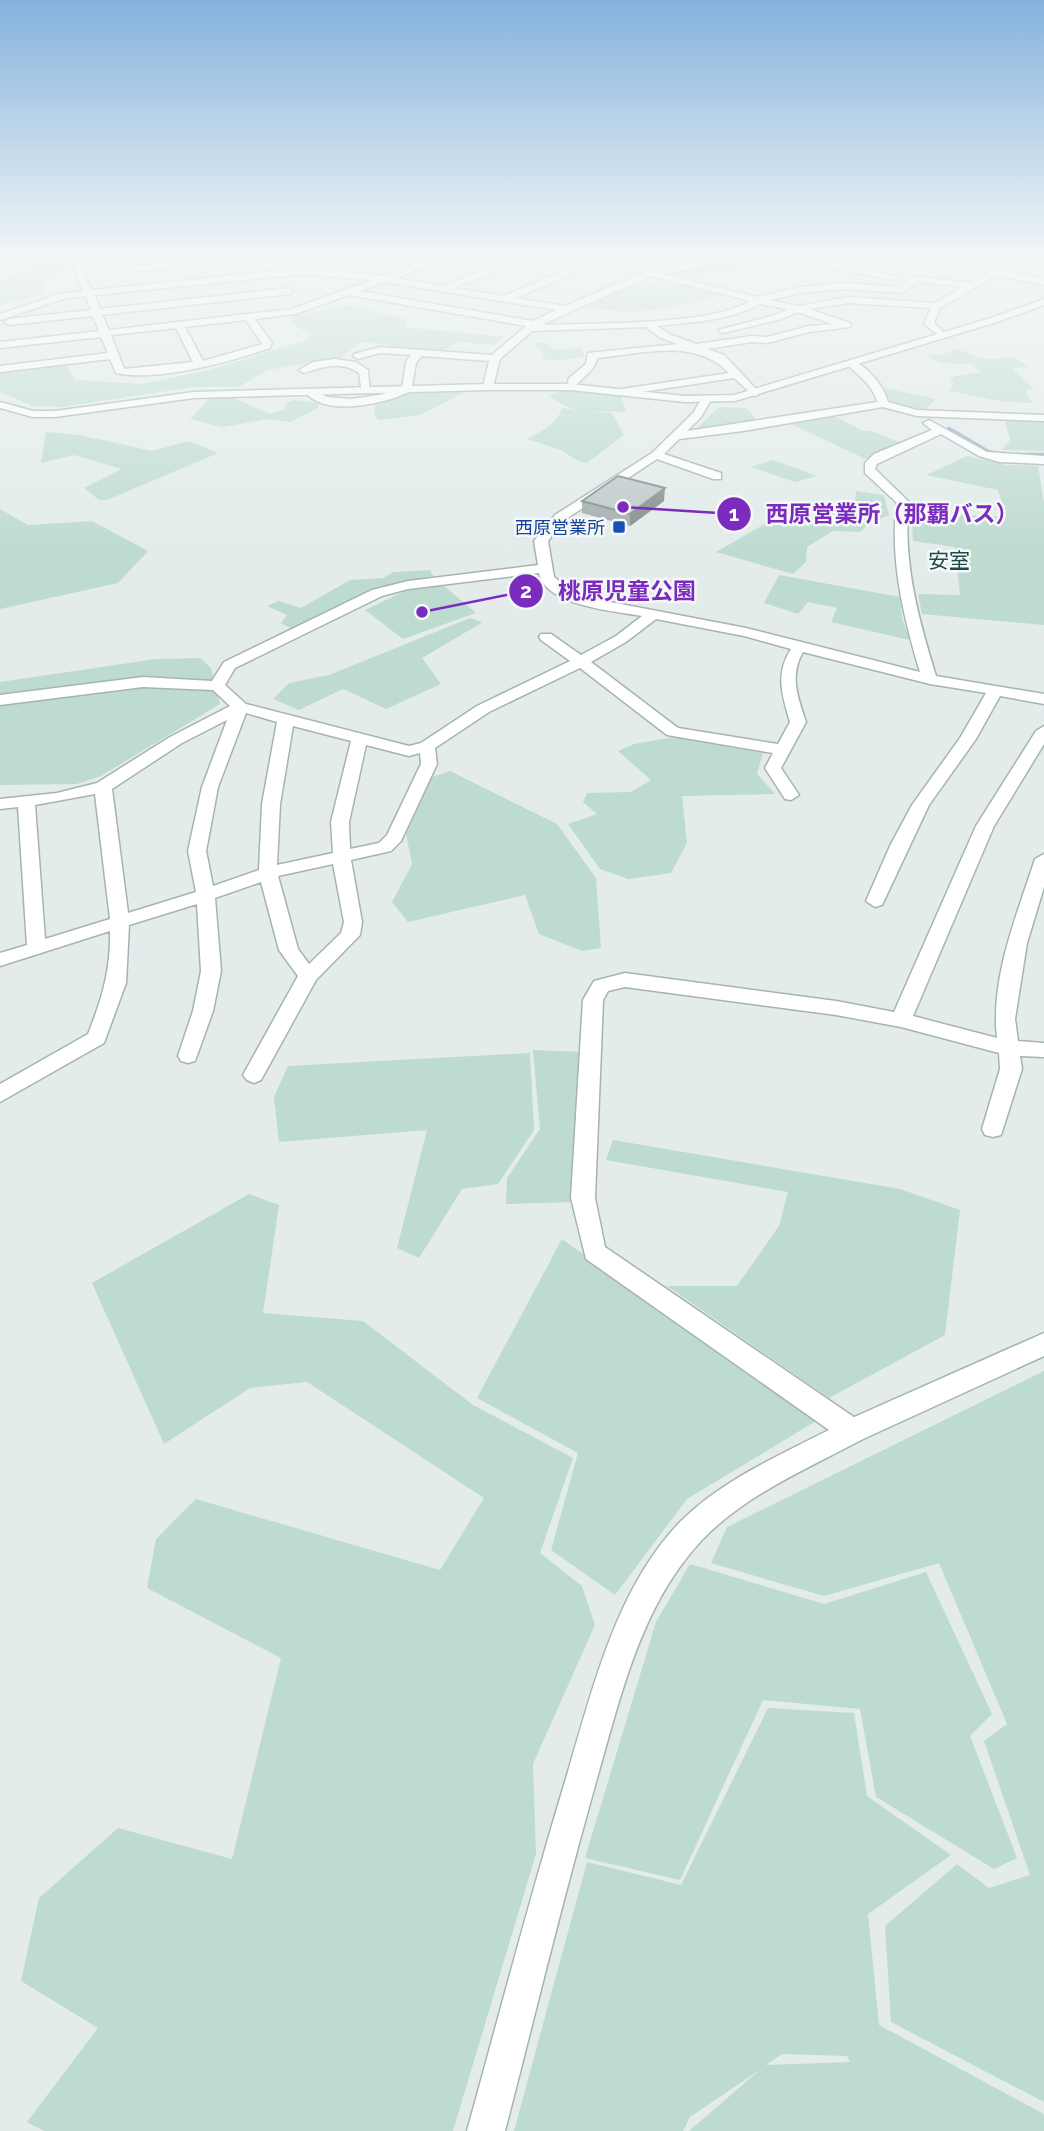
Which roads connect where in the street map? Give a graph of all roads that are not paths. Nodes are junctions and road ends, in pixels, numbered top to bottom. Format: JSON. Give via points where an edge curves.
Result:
{"nodes":[{"id":1,"x":110,"y":355,"type":"edge"},
{"id":2,"x":114,"y":355,"type":"edge"},
{"id":3,"x":195,"y":355,"type":"edge"},
{"id":4,"x":233,"y":355,"type":"edge"},
{"id":5,"x":417,"y":355,"type":"edge"},
{"id":6,"x":456,"y":355,"type":"edge"},
{"id":7,"x":498,"y":355,"type":"edge"},
{"id":8,"x":590,"y":355,"type":"edge"},
{"id":9,"x":717,"y":355,"type":"edge"},
{"id":10,"x":876,"y":355,"type":"edge"},
{"id":11,"x":495,"y":358,"type":"junction"},
{"id":12,"x":851,"y":363,"type":"junction"},
{"id":13,"x":200,"y":365,"type":"junction"},
{"id":14,"x":0,"y":369,"type":"edge"},
{"id":15,"x":304,"y":370,"type":"dead end"},
{"id":16,"x":734,"y":375,"type":"junction"},
{"id":17,"x":488,"y":387,"type":"junction"},
{"id":18,"x":570,"y":387,"type":"junction"},
{"id":19,"x":403,"y":390,"type":"junction"},
{"id":20,"x":366,"y":391,"type":"junction"},
{"id":21,"x":310,"y":392,"type":"junction"},
{"id":22,"x":622,"y":392,"type":"junction"},
{"id":23,"x":754,"y":393,"type":"junction"},
{"id":24,"x":706,"y":400,"type":"junction"},
{"id":25,"x":883,"y":404,"type":"junction"},
{"id":26,"x":0,"y":405,"type":"edge"},
{"id":27,"x":917,"y":413,"type":"junction"},
{"id":28,"x":1044,"y":418,"type":"edge"},
{"id":29,"x":939,"y":431,"type":"junction"},
{"id":30,"x":677,"y":436,"type":"junction"},
{"id":31,"x":656,"y":455,"type":"junction"},
{"id":32,"x":1044,"y":460,"type":"edge"},
{"id":33,"x":717,"y":476,"type":"dead end"},
{"id":34,"x":545,"y":569,"type":"junction"},
{"id":35,"x":652,"y":615,"type":"junction"},
{"id":36,"x":546,"y":637,"type":"dead end"},
{"id":37,"x":799,"y":647,"type":"junction"},
{"id":38,"x":580,"y":662,"type":"junction"},
{"id":39,"x":930,"y":679,"type":"junction"},
{"id":40,"x":217,"y":686,"type":"junction"},
{"id":41,"x":995,"y":692,"type":"junction"},
{"id":42,"x":1044,"y":699,"type":"edge"},
{"id":43,"x":0,"y":701,"type":"edge"},
{"id":44,"x":240,"y":707,"type":"junction"},
{"id":45,"x":286,"y":718,"type":"junction"},
{"id":46,"x":1044,"y":731,"type":"edge"},
{"id":47,"x":360,"y":738,"type":"junction"},
{"id":48,"x":427,"y":746,"type":"junction"},
{"id":49,"x":783,"y":750,"type":"junction"},
{"id":50,"x":103,"y":787,"type":"junction"},
{"id":51,"x":791,"y":795,"type":"dead end"},
{"id":52,"x":26,"y":801,"type":"junction"},
{"id":53,"x":0,"y":804,"type":"edge"},
{"id":54,"x":342,"y":855,"type":"junction"},
{"id":55,"x":1044,"y":859,"type":"edge"},
{"id":56,"x":268,"y":873,"type":"junction"},
{"id":57,"x":206,"y":895,"type":"junction"},
{"id":58,"x":875,"y":901,"type":"dead end"},
{"id":59,"x":120,"y":923,"type":"junction"},
{"id":60,"x":43,"y":946,"type":"junction"},
{"id":61,"x":0,"y":960,"type":"edge"},
{"id":62,"x":308,"y":976,"type":"junction"},
{"id":63,"x":901,"y":1020,"type":"junction"},
{"id":64,"x":1007,"y":1048,"type":"junction"},
{"id":65,"x":1044,"y":1050,"type":"edge"},
{"id":66,"x":188,"y":1056,"type":"dead end"},
{"id":67,"x":254,"y":1075,"type":"dead end"},
{"id":68,"x":0,"y":1094,"type":"edge"},
{"id":69,"x":993,"y":1129,"type":"dead end"},
{"id":70,"x":1044,"y":1344,"type":"edge"},
{"id":71,"x":852,"y":1431,"type":"junction"},
{"id":72,"x":486,"y":2131,"type":"edge"}],
"edges":[{"from":1,"to":14,"type":"street"},
{"from":2,"to":13,"type":"street","via":[[120,371],[132,373]]},
{"from":3,"to":13,"type":"street"},
{"from":4,"to":13,"type":"street"},
{"from":5,"to":19,"type":"street"},
{"from":6,"to":11,"type":"street"},
{"from":7,"to":11,"type":"street"},
{"from":8,"to":18,"type":"street","via":[[592,365],[574,378]]},
{"from":9,"to":16,"type":"street"},
{"from":10,"to":12,"type":"street"},
{"from":11,"to":17,"type":"street"},
{"from":12,"to":23,"type":"street"},
{"from":12,"to":25,"type":"street","via":[[875,385]]},
{"from":15,"to":20,"type":"street","via":[[353,364],[364,372]]},
{"from":16,"to":22,"type":"street"},
{"from":16,"to":23,"type":"street"},
{"from":17,"to":18,"type":"street"},
{"from":17,"to":19,"type":"street"},
{"from":18,"to":22,"type":"street"},
{"from":19,"to":20,"type":"street"},
{"from":19,"to":21,"type":"street","via":[[350,402],[321,401]]},
{"from":20,"to":21,"type":"street"},
{"from":21,"to":26,"type":"street","via":[[194,395],[55,414],[33,414]]},
{"from":22,"to":24,"type":"street"},
{"from":23,"to":24,"type":"street"},
{"from":24,"to":30,"type":"street"},
{"from":25,"to":27,"type":"street"},
{"from":25,"to":30,"type":"street"},
{"from":27,"to":28,"type":"street"},
{"from":27,"to":29,"type":"street"},
{"from":29,"to":32,"type":"street","via":[[983,454]]},
{"from":29,"to":39,"type":"street","via":[[878,457],[869,470],[904,502],[900,526],[912,623]]},
{"from":30,"to":31,"type":"street"},
{"from":31,"to":33,"type":"street"},
{"from":31,"to":34,"type":"street","via":[[559,518],[541,541]]},
{"from":34,"to":35,"type":"street","via":[[551,583],[575,599]]},
{"from":34,"to":40,"type":"street","via":[[377,593],[229,665]]},
{"from":35,"to":37,"type":"street"},
{"from":35,"to":38,"type":"street"},
{"from":36,"to":38,"type":"street"},
{"from":37,"to":39,"type":"street"},
{"from":37,"to":49,"type":"street","via":[[787,664],[799,722]]},
{"from":38,"to":48,"type":"street","via":[[483,709]]},
{"from":38,"to":49,"type":"street","via":[[673,732]]},
{"from":39,"to":41,"type":"street"},
{"from":40,"to":43,"type":"street","via":[[143,682]]},
{"from":40,"to":44,"type":"street"},
{"from":41,"to":42,"type":"street"},
{"from":41,"to":58,"type":"street","via":[[921,805]]},
{"from":44,"to":45,"type":"street"},
{"from":44,"to":50,"type":"street","via":[[176,740]]},
{"from":44,"to":57,"type":"street","via":[[210,787],[197,850]]},
{"from":45,"to":47,"type":"street"},
{"from":45,"to":56,"type":"street","via":[[271,804]]},
{"from":46,"to":63,"type":"street","via":[[985,826]]},
{"from":47,"to":48,"type":"street","via":[[409,751]]},
{"from":47,"to":54,"type":"street","via":[[340,822]]},
{"from":48,"to":54,"type":"street","via":[[429,764],[395,837],[385,847]]},
{"from":49,"to":51,"type":"street","via":[[773,768]]},
{"from":50,"to":52,"type":"street"},
{"from":50,"to":59,"type":"street"},
{"from":52,"to":53,"type":"street"},
{"from":52,"to":60,"type":"street","via":[[34,941]]},
{"from":54,"to":56,"type":"street"},
{"from":54,"to":62,"type":"street","via":[[353,922],[350,935]]},
{"from":55,"to":64,"type":"street","via":[[1017,943],[1005,1019]]},
{"from":56,"to":57,"type":"street"},
{"from":56,"to":62,"type":"street","via":[[289,950]]},
{"from":57,"to":59,"type":"street"},
{"from":57,"to":66,"type":"street","via":[[211,971]]},
{"from":59,"to":60,"type":"street"},
{"from":59,"to":68,"type":"street","via":[[119,968],[97,1038]]},
{"from":60,"to":61,"type":"street"},
{"from":62,"to":67,"type":"street"},
{"from":63,"to":64,"type":"street"},
{"from":63,"to":71,"type":"street","via":[[625,980],[601,986],[593,1000],[583,1198],[594,1252]]},
{"from":64,"to":65,"type":"street"},
{"from":64,"to":69,"type":"street","via":[[1011,1069]]},
{"from":70,"to":71,"type":"street"},
{"from":71,"to":72,"type":"street","via":[[724,1503],[691,1532],[660,1571],[633,1621],[554,1869]]}]}
